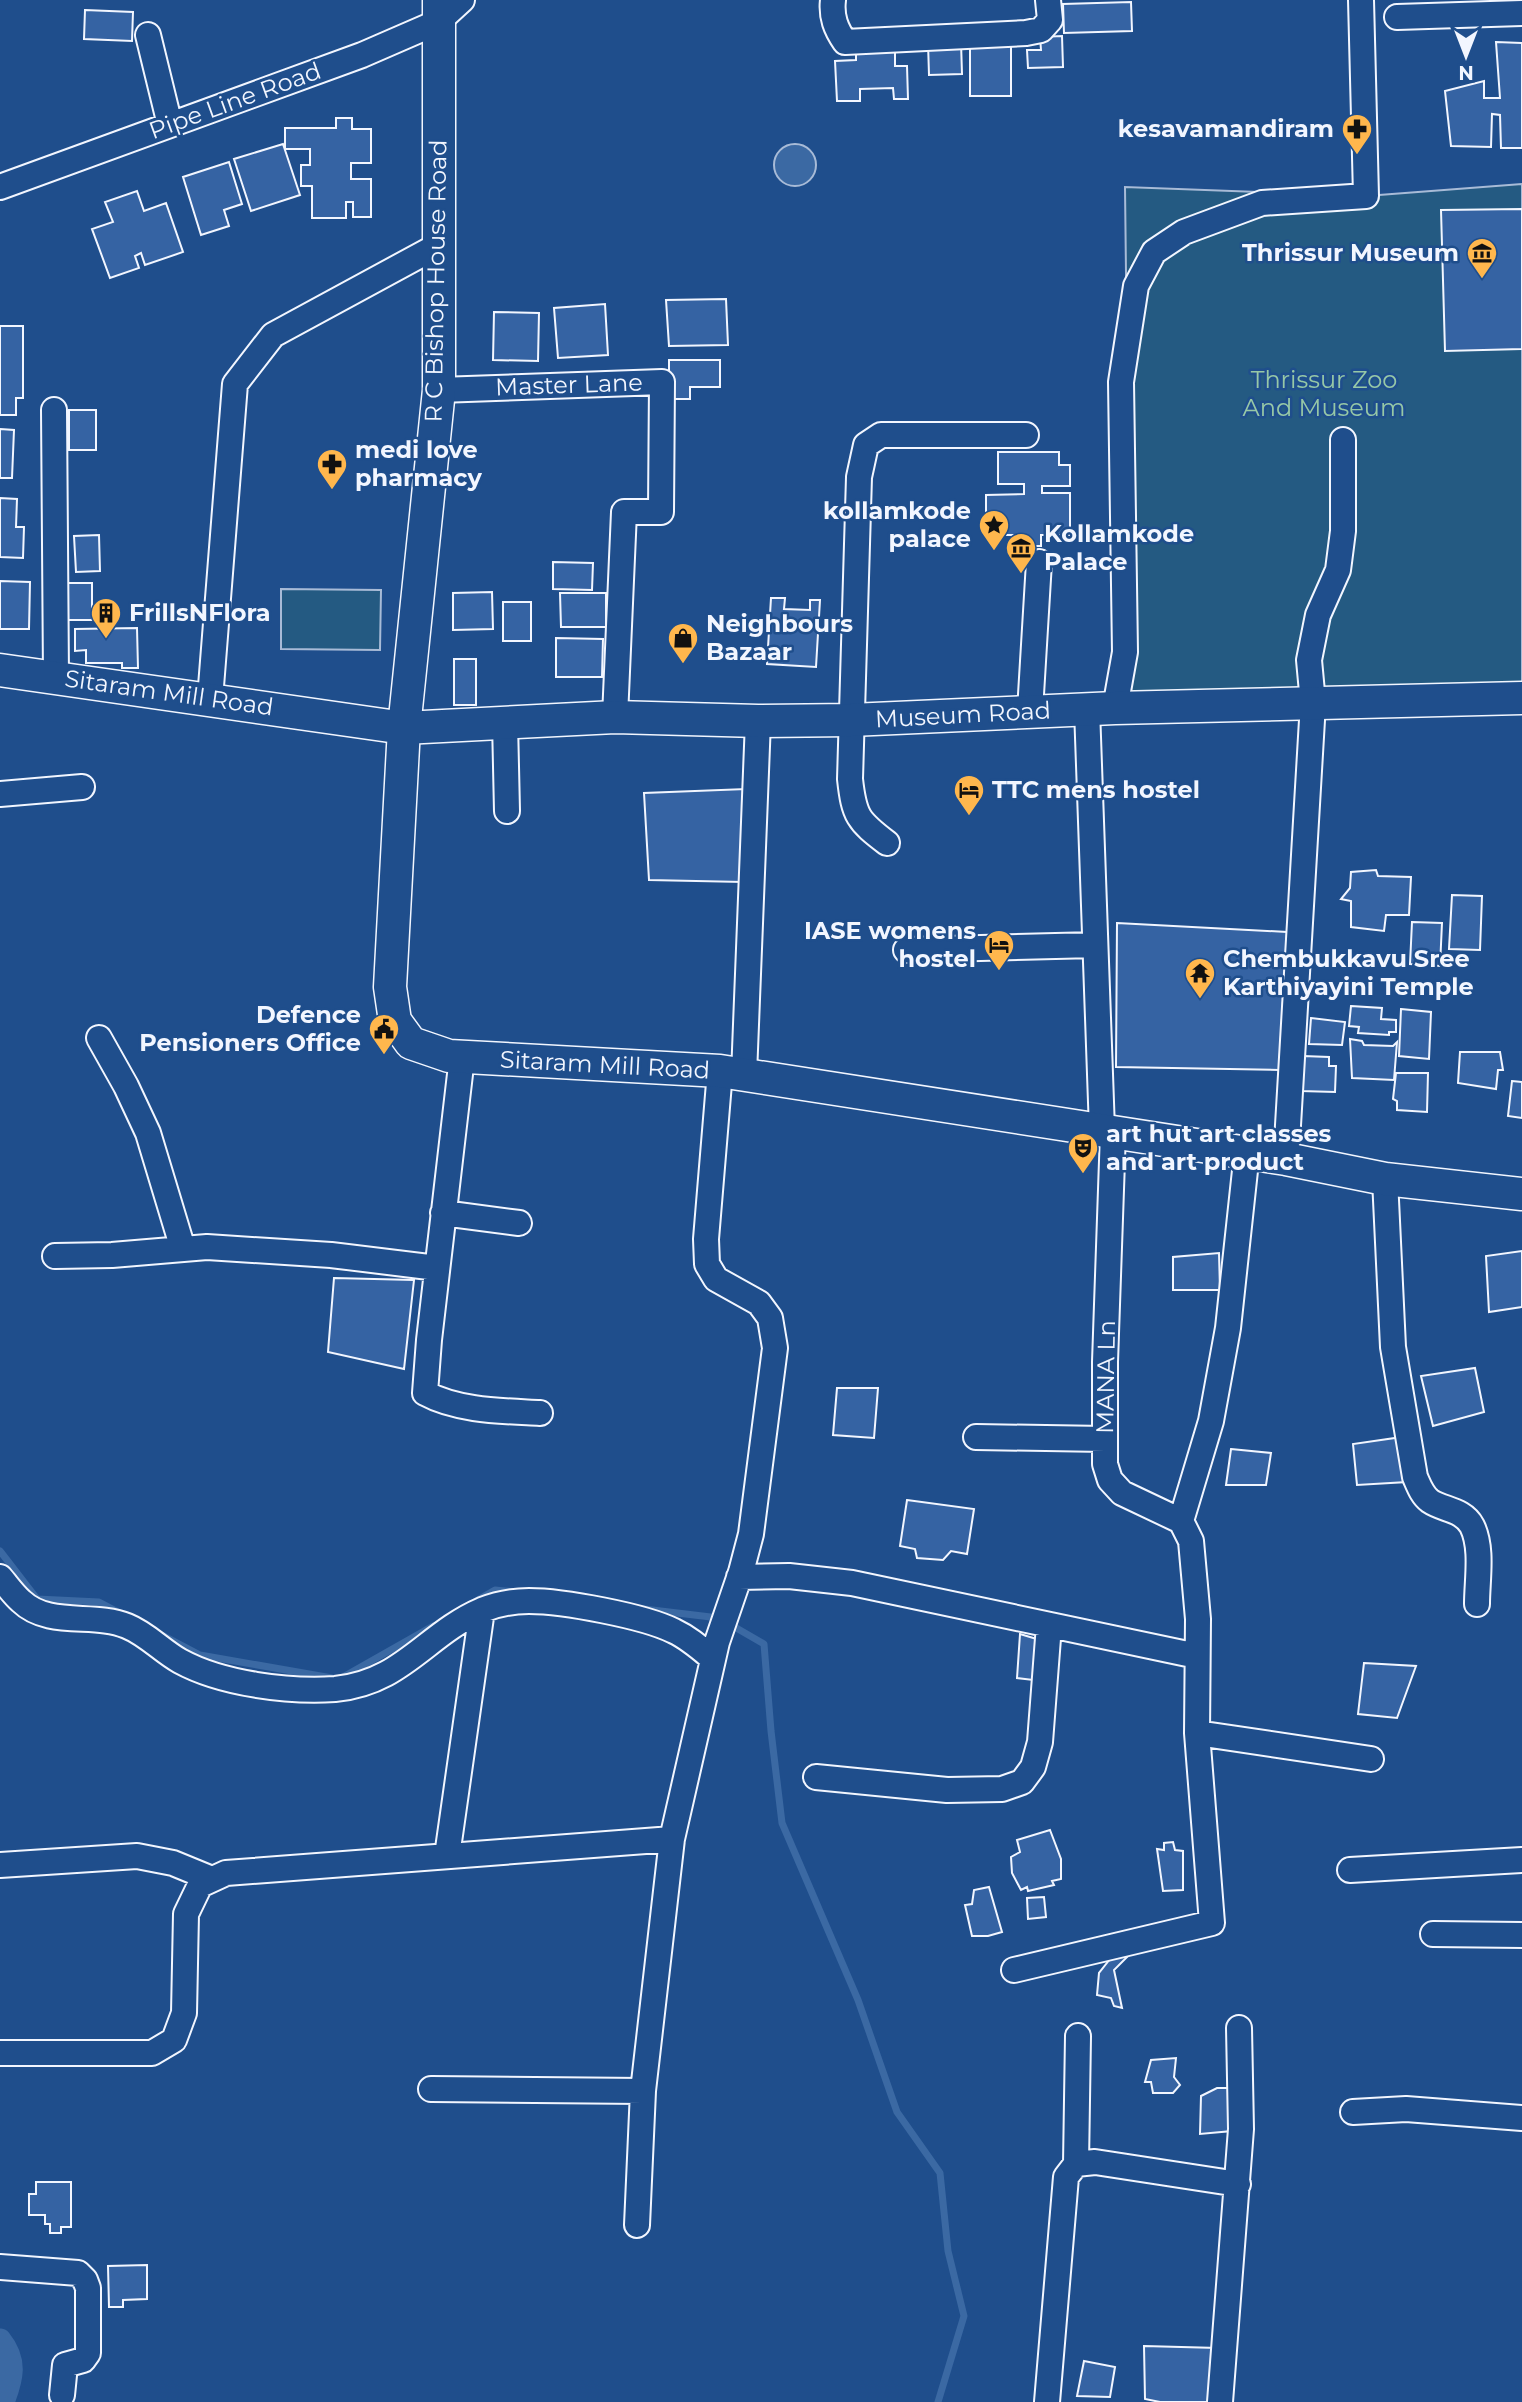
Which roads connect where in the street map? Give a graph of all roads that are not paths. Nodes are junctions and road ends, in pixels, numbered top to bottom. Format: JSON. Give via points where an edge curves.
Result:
{"nodes":[{"id":1,"x":463,"y":0,"type":"edge"},
{"id":2,"x":833,"y":0,"type":"edge"},
{"id":3,"x":1048,"y":0,"type":"edge"},
{"id":4,"x":1362,"y":0,"type":"edge"},
{"id":5,"x":438,"y":11,"type":"edge"},
{"id":6,"x":1522,"y":13,"type":"edge"},
{"id":7,"x":1397,"y":17,"type":"dead end"},
{"id":8,"x":148,"y":35,"type":"dead end"},
{"id":9,"x":170,"y":125,"type":"junction"},
{"id":10,"x":0,"y":187,"type":"edge"},
{"id":11,"x":439,"y":245,"type":"junction"},
{"id":12,"x":439,"y":390,"type":"junction"},
{"id":13,"x":54,"y":411,"type":"dead end"},
{"id":14,"x":1026,"y":435,"type":"dead end"},
{"id":15,"x":1343,"y":440,"type":"dead end"},
{"id":16,"x":1039,"y":562,"type":"dead end"},
{"id":17,"x":0,"y":670,"type":"edge"},
{"id":18,"x":56,"y":677,"type":"junction"},
{"id":19,"x":1522,"y":698,"type":"edge"},
{"id":20,"x":210,"y":699,"type":"junction"},
{"id":21,"x":1313,"y":704,"type":"junction"},
{"id":22,"x":1101,"y":708,"type":"junction"},
{"id":23,"x":1030,"y":711,"type":"junction"},
{"id":24,"x":615,"y":717,"type":"junction"},
{"id":25,"x":851,"y":720,"type":"junction"},
{"id":26,"x":758,"y":721,"type":"junction"},
{"id":27,"x":505,"y":722,"type":"junction"},
{"id":28,"x":404,"y":727,"type":"junction"},
{"id":29,"x":82,"y":787,"type":"dead end"},
{"id":30,"x":0,"y":793,"type":"edge"},
{"id":31,"x":507,"y":811,"type":"dead end"},
{"id":32,"x":887,"y":843,"type":"dead end"},
{"id":33,"x":1095,"y":944,"type":"junction"},
{"id":34,"x":906,"y":950,"type":"dead end"},
{"id":35,"x":99,"y":1038,"type":"dead end"},
{"id":36,"x":462,"y":1057,"type":"junction"},
{"id":37,"x":732,"y":1073,"type":"junction"},
{"id":38,"x":1107,"y":1131,"type":"junction"},
{"id":39,"x":1247,"y":1152,"type":"junction"},
{"id":40,"x":1286,"y":1158,"type":"junction"},
{"id":41,"x":1385,"y":1179,"type":"junction"},
{"id":42,"x":1522,"y":1195,"type":"edge"},
{"id":43,"x":443,"y":1213,"type":"junction"},
{"id":44,"x":519,"y":1223,"type":"dead end"},
{"id":45,"x":183,"y":1249,"type":"junction"},
{"id":46,"x":55,"y":1256,"type":"dead end"},
{"id":47,"x":437,"y":1268,"type":"junction"},
{"id":48,"x":540,"y":1413,"type":"dead end"},
{"id":49,"x":976,"y":1437,"type":"dead end"},
{"id":50,"x":1105,"y":1439,"type":"junction"},
{"id":51,"x":1181,"y":1521,"type":"junction"},
{"id":52,"x":0,"y":1577,"type":"edge"},
{"id":53,"x":739,"y":1577,"type":"junction"},
{"id":54,"x":1477,"y":1604,"type":"dead end"},
{"id":55,"x":482,"y":1610,"type":"junction"},
{"id":56,"x":1049,"y":1625,"type":"junction"},
{"id":57,"x":715,"y":1650,"type":"junction"},
{"id":58,"x":1197,"y":1656,"type":"junction"},
{"id":59,"x":1197,"y":1733,"type":"junction"},
{"id":60,"x":1371,"y":1759,"type":"dead end"},
{"id":61,"x":816,"y":1777,"type":"dead end"},
{"id":62,"x":673,"y":1839,"type":"junction"},
{"id":63,"x":447,"y":1856,"type":"junction"},
{"id":64,"x":1522,"y":1860,"type":"edge"},
{"id":65,"x":0,"y":1865,"type":"edge"},
{"id":66,"x":1350,"y":1870,"type":"dead end"},
{"id":67,"x":212,"y":1879,"type":"junction"},
{"id":68,"x":1433,"y":1934,"type":"dead end"},
{"id":69,"x":1522,"y":1935,"type":"edge"},
{"id":70,"x":1014,"y":1970,"type":"dead end"},
{"id":71,"x":1239,"y":2028,"type":"dead end"},
{"id":72,"x":1078,"y":2036,"type":"dead end"},
{"id":73,"x":0,"y":2053,"type":"edge"},
{"id":74,"x":431,"y":2088,"type":"dead end"},
{"id":75,"x":643,"y":2091,"type":"junction"},
{"id":76,"x":1353,"y":2112,"type":"dead end"},
{"id":77,"x":1522,"y":2118,"type":"edge"},
{"id":78,"x":1076,"y":2164,"type":"junction"},
{"id":79,"x":1238,"y":2184,"type":"junction"},
{"id":80,"x":637,"y":2225,"type":"dead end"},
{"id":81,"x":0,"y":2267,"type":"edge"},
{"id":82,"x":62,"y":2395,"type":"dead end"},
{"id":83,"x":1047,"y":2402,"type":"edge"},
{"id":84,"x":1220,"y":2402,"type":"edge"}],
"edges":[{"from":1,"to":5,"type":"street","name":"Pipe Line Road"},
{"from":2,"to":3,"type":"street","via":[[837,30],[845,42],[1041,30],[1050,20]]},
{"from":4,"to":22,"type":"street","name":"MANA Ln","via":[[1366,196],[1262,203],[1184,232],[1154,252],[1136,286],[1121,382],[1125,652]]},
{"from":5,"to":9,"type":"street","name":"Pipe Line Road","via":[[362,55]]},
{"from":5,"to":11,"type":"main road","name":"R C Bishop House Road"},
{"from":6,"to":7,"type":"street"},
{"from":8,"to":9,"type":"street"},
{"from":9,"to":10,"type":"street","name":"Pipe Line Road"},
{"from":11,"to":12,"type":"main road","name":"R C Bishop House Road"},
{"from":11,"to":20,"type":"street","via":[[273,335],[235,384]]},
{"from":12,"to":24,"type":"street","name":"Master Lane","via":[[662,382],[662,512],[624,512]]},
{"from":12,"to":28,"type":"main road","name":"R C Bishop House Road"},
{"from":13,"to":18,"type":"street"},
{"from":14,"to":25,"type":"street","via":[[881,435],[866,444],[859,477]]},
{"from":15,"to":21,"type":"street","via":[[1343,531],[1338,570],[1318,615],[1309,660]]},
{"from":16,"to":23,"type":"street"},
{"from":17,"to":18,"type":"main road","name":"Sitaram Mill Road"},
{"from":18,"to":20,"type":"main road","name":"Sitaram Mill Road"},
{"from":19,"to":21,"type":"main road","name":"Museum Road"},
{"from":20,"to":28,"type":"main road","name":"Sitaram Mill Road"},
{"from":21,"to":22,"type":"main road","name":"Museum Road"},
{"from":21,"to":40,"type":"street"},
{"from":22,"to":23,"type":"main road","name":"Museum Road"},
{"from":22,"to":33,"type":"street","name":"MANA Ln"},
{"from":23,"to":25,"type":"main road","name":"Museum Road"},
{"from":24,"to":26,"type":"main road","name":"Museum Road"},
{"from":24,"to":27,"type":"main road","name":"Museum Road"},
{"from":25,"to":26,"type":"main road","name":"Museum Road"},
{"from":25,"to":32,"type":"street","via":[[853,804],[862,823]]},
{"from":26,"to":37,"type":"street"},
{"from":27,"to":28,"type":"main road","name":"Museum Road"},
{"from":27,"to":31,"type":"street"},
{"from":28,"to":36,"type":"main road","name":"Sitaram Mill Road","via":[[390,987],[396,1021],[411,1043]]},
{"from":29,"to":30,"type":"street"},
{"from":33,"to":34,"type":"street"},
{"from":33,"to":38,"type":"street","name":"MANA Ln"},
{"from":35,"to":45,"type":"street","via":[[148,1133]]},
{"from":36,"to":37,"type":"main road","name":"Sitaram Mill Road"},
{"from":36,"to":43,"type":"street"},
{"from":37,"to":38,"type":"main road","name":"Sitaram Mill Road"},
{"from":37,"to":53,"type":"street","via":[[706,1239],[707,1264],[716,1279],[759,1303],[770,1318],[775,1348],[751,1534]]},
{"from":38,"to":39,"type":"main road","name":"Sitaram Mill Road"},
{"from":38,"to":50,"type":"street","name":"MANA Ln"},
{"from":39,"to":40,"type":"main road","name":"Sitaram Mill Road"},
{"from":39,"to":51,"type":"street","via":[[1228,1328],[1211,1421]]},
{"from":40,"to":41,"type":"main road","name":"Sitaram Mill Road"},
{"from":41,"to":42,"type":"main road","name":"Sitaram Mill Road"},
{"from":41,"to":54,"type":"street","via":[[1393,1347],[1415,1478],[1430,1502],[1453,1509],[1471,1524],[1477,1542]]},
{"from":43,"to":44,"type":"street"},
{"from":43,"to":47,"type":"street"},
{"from":45,"to":46,"type":"street"},
{"from":45,"to":47,"type":"street","via":[[331,1255]]},
{"from":47,"to":48,"type":"street","via":[[425,1393],[493,1410]]},
{"from":49,"to":50,"type":"street"},
{"from":50,"to":51,"type":"street","name":"MANA Ln","via":[[1105,1465],[1110,1480],[1122,1493]]},
{"from":51,"to":58,"type":"street","via":[[1191,1541]]},
{"from":52,"to":55,"type":"street","via":[[36,1612],[113,1621],[129,1626],[201,1671],[301,1690],[366,1684],[394,1671]]},
{"from":53,"to":56,"type":"street","via":[[789,1576],[852,1583]]},
{"from":53,"to":57,"type":"street"},
{"from":55,"to":57,"type":"street","via":[[531,1601],[634,1618]]},
{"from":55,"to":63,"type":"street"},
{"from":56,"to":58,"type":"street"},
{"from":56,"to":61,"type":"street","via":[[1040,1742],[1034,1768],[1022,1782],[1002,1789],[947,1790]]},
{"from":57,"to":62,"type":"street"},
{"from":58,"to":59,"type":"street"},
{"from":59,"to":60,"type":"street"},
{"from":59,"to":70,"type":"street","via":[[1212,1923]]},
{"from":62,"to":63,"type":"street"},
{"from":62,"to":75,"type":"street"},
{"from":63,"to":67,"type":"street","via":[[226,1873]]},
{"from":64,"to":66,"type":"street"},
{"from":65,"to":67,"type":"street","via":[[137,1856],[173,1863]]},
{"from":67,"to":73,"type":"street","via":[[200,1885],[186,1914],[184,2013],[174,2040],[152,2053]]},
{"from":68,"to":69,"type":"street"},
{"from":71,"to":79,"type":"street"},
{"from":72,"to":78,"type":"street"},
{"from":74,"to":75,"type":"street"},
{"from":75,"to":80,"type":"street"},
{"from":76,"to":77,"type":"street","via":[[1406,2109]]},
{"from":78,"to":79,"type":"street","via":[[1095,2162]]},
{"from":78,"to":83,"type":"street","via":[[1066,2177]]},
{"from":79,"to":84,"type":"street"},
{"from":81,"to":82,"type":"street","via":[[78,2273],[85,2280],[88,2353],[83,2360],[65,2365]]}]}
